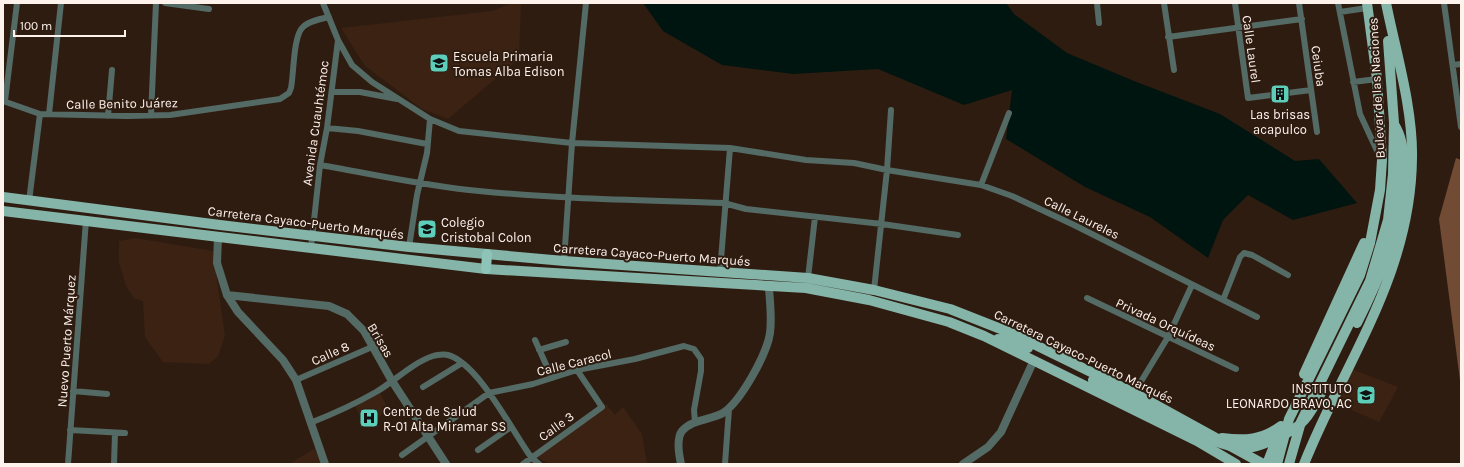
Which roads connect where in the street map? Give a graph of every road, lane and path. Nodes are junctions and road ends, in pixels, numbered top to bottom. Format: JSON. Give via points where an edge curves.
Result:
{"nodes":[{"id":1,"x":17,"y":3,"type":"edge"},
{"id":2,"x":61,"y":3,"type":"edge"},
{"id":3,"x":156,"y":3,"type":"edge"},
{"id":4,"x":165,"y":3,"type":"edge"},
{"id":5,"x":323,"y":3,"type":"edge"},
{"id":6,"x":586,"y":3,"type":"edge"},
{"id":7,"x":1097,"y":3,"type":"edge"},
{"id":8,"x":1164,"y":3,"type":"edge"},
{"id":9,"x":1235,"y":3,"type":"edge"},
{"id":10,"x":1299,"y":3,"type":"edge"},
{"id":11,"x":1338,"y":3,"type":"edge"},
{"id":12,"x":1385,"y":3,"type":"edge"},
{"id":13,"x":1444,"y":3,"type":"edge"},
{"id":14,"x":1367,"y":6,"type":"edge"},
{"id":15,"x":209,"y":9,"type":"dead end"},
{"id":16,"x":1340,"y":12,"type":"junction"},
{"id":17,"x":329,"y":17,"type":"junction"},
{"id":18,"x":1302,"y":19,"type":"junction"},
{"id":19,"x":1099,"y":23,"type":"dead end"},
{"id":20,"x":1238,"y":28,"type":"junction"},
{"id":21,"x":1168,"y":37,"type":"junction"},
{"id":22,"x":338,"y":40,"type":"junction"},
{"id":23,"x":1461,"y":64,"type":"edge"},
{"id":24,"x":1453,"y":65,"type":"junction"},
{"id":25,"x":112,"y":70,"type":"dead end"},
{"id":26,"x":1174,"y":70,"type":"dead end"},
{"id":27,"x":1377,"y":79,"type":"junction"},
{"id":28,"x":1353,"y":82,"type":"junction"},
{"id":29,"x":1311,"y":90,"type":"junction"},
{"id":30,"x":332,"y":92,"type":"junction"},
{"id":31,"x":400,"y":100,"type":"junction"},
{"id":32,"x":4,"y":101,"type":"edge"},
{"id":33,"x":891,"y":110,"type":"dead end"},
{"id":34,"x":1009,"y":113,"type":"dead end"},
{"id":35,"x":40,"y":114,"type":"junction"},
{"id":36,"x":50,"y":114,"type":"junction"},
{"id":37,"x":152,"y":115,"type":"junction"},
{"id":38,"x":108,"y":116,"type":"junction"},
{"id":39,"x":430,"y":119,"type":"junction"},
{"id":40,"x":1394,"y":122,"type":"junction"},
{"id":41,"x":1461,"y":127,"type":"edge"},
{"id":42,"x":327,"y":128,"type":"junction"},
{"id":43,"x":1317,"y":132,"type":"dead end"},
{"id":44,"x":572,"y":143,"type":"junction"},
{"id":45,"x":427,"y":144,"type":"junction"},
{"id":46,"x":730,"y":148,"type":"junction"},
{"id":47,"x":1382,"y":160,"type":"junction"},
{"id":48,"x":320,"y":164,"type":"junction"},
{"id":49,"x":887,"y":170,"type":"junction"},
{"id":50,"x":420,"y":183,"type":"junction"},
{"id":51,"x":981,"y":185,"type":"junction"},
{"id":52,"x":3,"y":197,"type":"edge"},
{"id":53,"x":568,"y":197,"type":"junction"},
{"id":54,"x":29,"y":201,"type":"junction"},
{"id":55,"x":724,"y":203,"type":"junction"},
{"id":56,"x":3,"y":211,"type":"edge"},
{"id":57,"x":815,"y":217,"type":"junction"},
{"id":58,"x":86,"y":220,"type":"junction"},
{"id":59,"x":882,"y":224,"type":"junction"},
{"id":60,"x":1372,"y":227,"type":"junction"},
{"id":61,"x":312,"y":235,"type":"junction"},
{"id":62,"x":958,"y":235,"type":"dead end"},
{"id":63,"x":218,"y":238,"type":"junction"},
{"id":64,"x":409,"y":247,"type":"junction"},
{"id":65,"x":311,"y":248,"type":"junction"},
{"id":66,"x":486,"y":254,"type":"junction"},
{"id":67,"x":564,"y":261,"type":"junction"},
{"id":68,"x":486,"y":269,"type":"junction"},
{"id":69,"x":720,"y":272,"type":"junction"},
{"id":70,"x":1288,"y":275,"type":"dead end"},
{"id":71,"x":808,"y":278,"type":"junction"},
{"id":72,"x":1192,"y":285,"type":"junction"},
{"id":73,"x":769,"y":288,"type":"junction"},
{"id":74,"x":874,"y":290,"type":"junction"},
{"id":75,"x":227,"y":295,"type":"junction"},
{"id":76,"x":1087,"y":298,"type":"dead end"},
{"id":77,"x":1223,"y":300,"type":"junction"},
{"id":78,"x":1257,"y":317,"type":"dead end"},
{"id":79,"x":984,"y":336,"type":"junction"},
{"id":80,"x":1168,"y":337,"type":"junction"},
{"id":81,"x":535,"y":340,"type":"dead end"},
{"id":82,"x":566,"y":342,"type":"dead end"},
{"id":83,"x":372,"y":346,"type":"junction"},
{"id":84,"x":539,"y":350,"type":"junction"},
{"id":85,"x":1034,"y":360,"type":"junction"},
{"id":86,"x":462,"y":363,"type":"junction"},
{"id":87,"x":1236,"y":369,"type":"dead end"},
{"id":88,"x":578,"y":370,"type":"junction"},
{"id":89,"x":552,"y":378,"type":"junction"},
{"id":90,"x":296,"y":380,"type":"junction"},
{"id":91,"x":392,"y":381,"type":"junction"},
{"id":92,"x":423,"y":388,"type":"dead end"},
{"id":93,"x":73,"y":391,"type":"junction"},
{"id":94,"x":489,"y":393,"type":"junction"},
{"id":95,"x":108,"y":394,"type":"dead end"},
{"id":96,"x":1132,"y":396,"type":"junction"},
{"id":97,"x":729,"y":409,"type":"junction"},
{"id":98,"x":695,"y":422,"type":"junction"},
{"id":99,"x":310,"y":423,"type":"junction"},
{"id":100,"x":1281,"y":426,"type":"junction"},
{"id":101,"x":511,"y":427,"type":"junction"},
{"id":102,"x":70,"y":430,"type":"junction"},
{"id":103,"x":115,"y":432,"type":"junction"},
{"id":104,"x":126,"y":433,"type":"dead end"},
{"id":105,"x":428,"y":437,"type":"junction"},
{"id":106,"x":1217,"y":438,"type":"junction"},
{"id":107,"x":1310,"y":449,"type":"junction"},
{"id":108,"x":478,"y":450,"type":"dead end"},
{"id":109,"x":402,"y":455,"type":"dead end"},
{"id":110,"x":531,"y":458,"type":"junction"},
{"id":111,"x":1233,"y":463,"type":"edge"},
{"id":112,"x":68,"y":464,"type":"edge"},
{"id":113,"x":114,"y":464,"type":"edge"},
{"id":114,"x":325,"y":464,"type":"edge"},
{"id":115,"x":446,"y":464,"type":"edge"},
{"id":116,"x":523,"y":464,"type":"edge"},
{"id":117,"x":539,"y":464,"type":"edge"},
{"id":118,"x":681,"y":464,"type":"edge"},
{"id":119,"x":725,"y":464,"type":"edge"},
{"id":120,"x":963,"y":464,"type":"edge"},
{"id":121,"x":1263,"y":464,"type":"edge"},
{"id":122,"x":1267,"y":464,"type":"edge"},
{"id":123,"x":1277,"y":464,"type":"edge"},
{"id":124,"x":1289,"y":464,"type":"edge"},
{"id":125,"x":1304,"y":464,"type":"edge"},
{"id":126,"x":1310,"y":464,"type":"edge"}],
"edges":[{"from":1,"to":32,"type":"street"},
{"from":2,"to":36,"type":"street"},
{"from":3,"to":37,"type":"street"},
{"from":4,"to":15,"type":"street"},
{"from":5,"to":17,"type":"street","name":"Avenida Cuauhtémoc"},
{"from":6,"to":44,"type":"street"},
{"from":7,"to":19,"type":"street"},
{"from":8,"to":21,"type":"street"},
{"from":9,"to":20,"type":"street","name":"Calle Laurel"},
{"from":10,"to":18,"type":"street","name":"Ceiuba"},
{"from":11,"to":16,"type":"street"},
{"from":12,"to":40,"type":"main road","name":"Bulevar de las Naciones"},
{"from":12,"to":107,"type":"main road","via":[[1409,116],[1412,158],[1408,212],[1398,255],[1381,301]]},
{"from":13,"to":24,"type":"street"},
{"from":14,"to":16,"type":"street"},
{"from":14,"to":27,"type":"main road","name":"Bulevar de las Naciones"},
{"from":16,"to":28,"type":"street"},
{"from":17,"to":22,"type":"street","name":"Avenida Cuauhtémoc"},
{"from":17,"to":37,"type":"street","name":"Calle Benito Juárez","via":[[310,22],[302,28],[297,40],[289,93],[280,98],[170,115]]},
{"from":18,"to":20,"type":"street"},
{"from":18,"to":29,"type":"street","name":"Ceiuba"},
{"from":20,"to":21,"type":"street"},
{"from":20,"to":29,"type":"street","name":"Calle Laurel","via":[[1248,98]]},
{"from":21,"to":26,"type":"street"},
{"from":22,"to":30,"type":"street","name":"Avenida Cuauhtémoc"},
{"from":22,"to":31,"type":"street","name":"Calle Laureles","via":[[352,65]]},
{"from":23,"to":24,"type":"street"},
{"from":24,"to":41,"type":"street"},
{"from":25,"to":38,"type":"street"},
{"from":27,"to":28,"type":"street"},
{"from":27,"to":47,"type":"main road","name":"Bulevar de las Naciones"},
{"from":28,"to":47,"type":"street","via":[[1360,114]]},
{"from":29,"to":43,"type":"street","name":"Ceiuba"},
{"from":30,"to":31,"type":"street","via":[[360,92]]},
{"from":30,"to":42,"type":"street","name":"Avenida Cuauhtémoc"},
{"from":31,"to":39,"type":"street","name":"Calle Laureles"},
{"from":32,"to":35,"type":"street","name":"Calle Benito Juárez"},
{"from":33,"to":49,"type":"street"},
{"from":34,"to":51,"type":"street"},
{"from":35,"to":36,"type":"street","name":"Calle Benito Juárez"},
{"from":35,"to":54,"type":"street"},
{"from":36,"to":38,"type":"street","name":"Calle Benito Juárez"},
{"from":37,"to":38,"type":"street","name":"Calle Benito Juárez"},
{"from":39,"to":44,"type":"street","name":"Calle Laureles","via":[[459,131]]},
{"from":39,"to":45,"type":"street"},
{"from":40,"to":96,"type":"main road","bridge":true,"via":[[1402,139],[1402,187],[1396,229],[1376,285],[1313,409],[1297,429],[1247,448],[1228,446],[1212,440]]},
{"from":40,"to":124,"type":"main road","name":"Bulevar de las Naciones","bridge":true,"via":[[1393,174],[1388,220],[1370,281],[1301,422]]},
{"from":42,"to":45,"type":"street"},
{"from":42,"to":48,"type":"street","name":"Avenida Cuauhtémoc"},
{"from":44,"to":46,"type":"street","name":"Calle Laureles"},
{"from":44,"to":53,"type":"street"},
{"from":45,"to":50,"type":"street"},
{"from":46,"to":49,"type":"street","name":"Calle Laureles","via":[[806,160],[854,163]]},
{"from":46,"to":55,"type":"street"},
{"from":47,"to":60,"type":"main road","name":"Bulevar de las Naciones","via":[[1380,190]]},
{"from":48,"to":50,"type":"street"},
{"from":48,"to":61,"type":"street","name":"Avenida Cuauhtémoc"},
{"from":49,"to":51,"type":"street","name":"Calle Laureles"},
{"from":49,"to":59,"type":"street"},
{"from":50,"to":53,"type":"street","via":[[478,191]]},
{"from":50,"to":64,"type":"street"},
{"from":51,"to":72,"type":"street","name":"Calle Laureles","via":[[1012,196],[1074,225]]},
{"from":52,"to":54,"type":"main road","name":"Carretera Cayaco-Puerto Marqués"},
{"from":53,"to":55,"type":"street"},
{"from":53,"to":67,"type":"street"},
{"from":54,"to":61,"type":"main road","name":"Carretera Cayaco-Puerto Marqués"},
{"from":55,"to":57,"type":"street","via":[[746,209]]},
{"from":55,"to":69,"type":"street"},
{"from":56,"to":58,"type":"main road","name":"Carretera Cayaco-Puerto Marqués"},
{"from":57,"to":59,"type":"street"},
{"from":57,"to":71,"type":"street"},
{"from":58,"to":63,"type":"main road","name":"Carretera Cayaco-Puerto Marqués"},
{"from":58,"to":93,"type":"street","name":"Nuevo Puerto Márquez"},
{"from":59,"to":62,"type":"street"},
{"from":59,"to":74,"type":"street"},
{"from":60,"to":100,"type":"main road"},
{"from":60,"to":123,"type":"main road","name":"Bulevar de las Naciones","via":[[1360,275],[1289,419]]},
{"from":61,"to":64,"type":"main road","name":"Carretera Cayaco-Puerto Marqués"},
{"from":61,"to":65,"type":"street","name":"Avenida Cuauhtémoc"},
{"from":63,"to":65,"type":"main road","name":"Carretera Cayaco-Puerto Marqués"},
{"from":63,"to":75,"type":"street","via":[[217,263]]},
{"from":64,"to":66,"type":"main road","name":"Carretera Cayaco-Puerto Marqués"},
{"from":65,"to":68,"type":"main road","name":"Carretera Cayaco-Puerto Marqués"},
{"from":66,"to":67,"type":"main road","name":"Carretera Cayaco-Puerto Marqués"},
{"from":66,"to":68,"type":"highway"},
{"from":67,"to":69,"type":"main road","name":"Carretera Cayaco-Puerto Marqués"},
{"from":68,"to":73,"type":"main road","name":"Carretera Cayaco-Puerto Marqués"},
{"from":69,"to":71,"type":"main road","name":"Carretera Cayaco-Puerto Marqués"},
{"from":70,"to":77,"type":"street","via":[[1244,253],[1240,257]]},
{"from":71,"to":74,"type":"main road","name":"Carretera Cayaco-Puerto Marqués"},
{"from":72,"to":77,"type":"street","name":"Calle Laureles"},
{"from":72,"to":80,"type":"street"},
{"from":73,"to":79,"type":"main road","name":"Carretera Cayaco-Puerto Marqués","via":[[806,288],[869,300],[949,322]]},
{"from":73,"to":97,"type":"street","via":[[771,322],[766,346],[744,390]]},
{"from":74,"to":96,"type":"main road","name":"Carretera Cayaco-Puerto Marqués","via":[[950,309],[1011,332]]},
{"from":75,"to":83,"type":"street","name":"Brisas","via":[[329,306],[347,314],[364,331]]},
{"from":75,"to":90,"type":"street","via":[[238,312],[283,360]]},
{"from":76,"to":80,"type":"street","name":"Privada Orquídeas"},
{"from":77,"to":78,"type":"street","name":"Calle Laureles"},
{"from":79,"to":85,"type":"main road","name":"Carretera Cayaco-Puerto Marqués"},
{"from":79,"to":96,"type":"main road","via":[[1019,343]]},
{"from":80,"to":87,"type":"street","name":"Privada Orquídeas"},
{"from":80,"to":96,"type":"street"},
{"from":81,"to":84,"type":"street"},
{"from":82,"to":84,"type":"street"},
{"from":83,"to":90,"type":"street","name":"Calle 8"},
{"from":83,"to":91,"type":"street","name":"Brisas"},
{"from":84,"to":89,"type":"street"},
{"from":85,"to":111,"type":"main road","name":"Carretera Cayaco-Puerto Marqués","via":[[1197,441]]},
{"from":85,"to":120,"type":"street","via":[[1001,432],[988,447]]},
{"from":86,"to":91,"type":"street","via":[[447,355],[433,356]]},
{"from":86,"to":92,"type":"street"},
{"from":86,"to":94,"type":"street"},
{"from":88,"to":89,"type":"street","name":"Calle Caracol"},
{"from":88,"to":98,"type":"street","name":"Calle Caracol","via":[[684,346],[694,349],[701,359],[694,410]]},
{"from":88,"to":110,"type":"street","name":"Calle 3","via":[[602,407]]},
{"from":89,"to":94,"type":"street","name":"Calle Caracol"},
{"from":90,"to":99,"type":"street"},
{"from":91,"to":99,"type":"street","via":[[377,391]]},
{"from":91,"to":105,"type":"street","name":"Brisas"},
{"from":93,"to":95,"type":"street"},
{"from":93,"to":102,"type":"street","name":"Nuevo Puerto Márquez"},
{"from":94,"to":101,"type":"street"},
{"from":94,"to":105,"type":"street","name":"Calle Caracol"},
{"from":96,"to":106,"type":"main road","name":"Carretera Cayaco-Puerto Marqués"},
{"from":97,"to":98,"type":"street","via":[[717,416]]},
{"from":97,"to":119,"type":"street"},
{"from":98,"to":118,"type":"street","via":[[682,432],[679,441]]},
{"from":99,"to":114,"type":"street"},
{"from":100,"to":106,"type":"main road","via":[[1270,434],[1253,440]]},
{"from":100,"to":122,"type":"main road"},
{"from":101,"to":108,"type":"street"},
{"from":101,"to":110,"type":"street"},
{"from":102,"to":103,"type":"street"},
{"from":102,"to":112,"type":"street","name":"Nuevo Puerto Márquez"},
{"from":103,"to":104,"type":"street"},
{"from":103,"to":113,"type":"street"},
{"from":105,"to":109,"type":"street","name":"Calle Caracol"},
{"from":105,"to":115,"type":"street","name":"Brisas"},
{"from":106,"to":121,"type":"main road","name":"Carretera Cayaco-Puerto Marqués"},
{"from":107,"to":125,"type":"main road"},
{"from":107,"to":126,"type":"main road"},
{"from":110,"to":116,"type":"street","name":"Calle 3"},
{"from":110,"to":117,"type":"street"}]}
